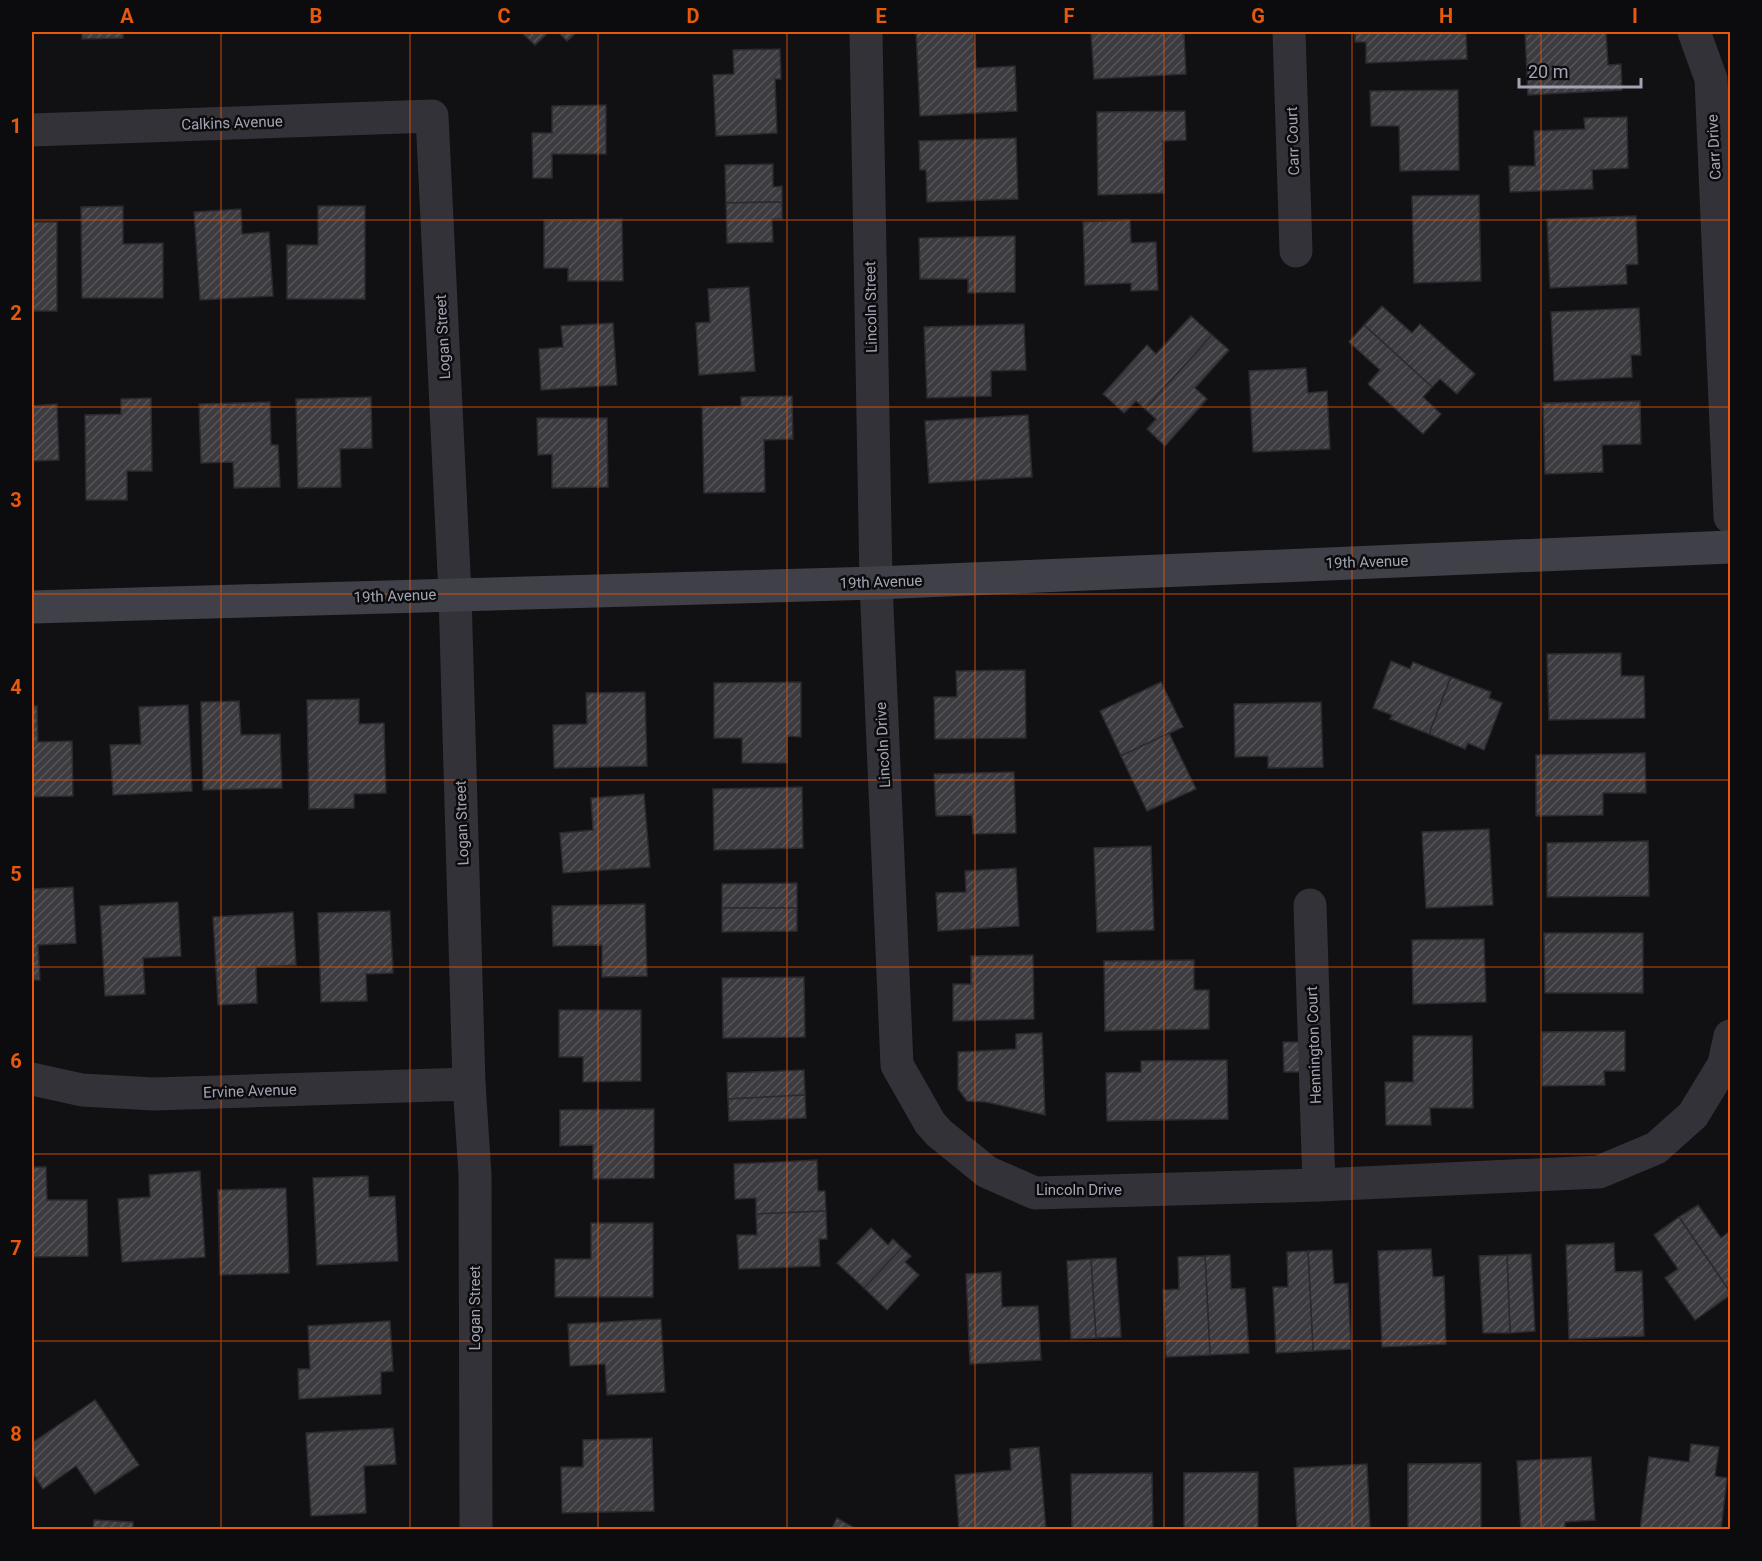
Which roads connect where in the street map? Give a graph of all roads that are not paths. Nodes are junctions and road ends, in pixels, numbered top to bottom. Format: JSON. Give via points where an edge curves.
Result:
{"nodes":[{"id":1,"x":866,"y":32,"type":"edge"},
{"id":2,"x":1289,"y":32,"type":"edge"},
{"id":3,"x":1694,"y":32,"type":"edge"},
{"id":4,"x":432,"y":116,"type":"joint"},
{"id":5,"x":32,"y":130,"type":"edge"},
{"id":6,"x":1296,"y":250,"type":"dead end"},
{"id":7,"x":1731,"y":517,"type":"edge"},
{"id":8,"x":1731,"y":547,"type":"edge"},
{"id":9,"x":876,"y":583,"type":"junction"},
{"id":10,"x":455,"y":594,"type":"junction"},
{"id":11,"x":32,"y":607,"type":"edge"},
{"id":12,"x":1310,"y":905,"type":"dead end"},
{"id":13,"x":1731,"y":1036,"type":"edge"},
{"id":14,"x":32,"y":1079,"type":"edge"},
{"id":15,"x":469,"y":1084,"type":"junction"},
{"id":16,"x":1319,"y":1185,"type":"junction"},
{"id":17,"x":476,"y":1530,"type":"edge"}],
"edges":[{"from":1,"to":9,"type":"street","name":"Lincoln Street"},
{"from":2,"to":6,"type":"street","name":"Carr Court"},
{"from":3,"to":7,"type":"street","name":"Carr Drive","via":[[1711,79]]},
{"from":4,"to":5,"type":"street","name":"Calkins Avenue"},
{"from":4,"to":10,"type":"street","name":"Logan Street"},
{"from":8,"to":9,"type":"street","name":"19th Avenue"},
{"from":9,"to":10,"type":"street","name":"19th Avenue"},
{"from":9,"to":16,"type":"street","name":"Lincoln Drive","via":[[897,1065],[930,1123],[987,1172],[1035,1193]]},
{"from":10,"to":11,"type":"street","name":"19th Avenue"},
{"from":10,"to":15,"type":"street","name":"Logan Street"},
{"from":12,"to":16,"type":"street","name":"Hennington Court"},
{"from":13,"to":16,"type":"street","name":"Lincoln Drive","via":[[1724,1064],[1693,1115],[1656,1148],[1599,1172]]},
{"from":14,"to":15,"type":"street","name":"Ervine Avenue","via":[[82,1090],[154,1094]]},
{"from":15,"to":17,"type":"street","name":"Logan Street","via":[[475,1174]]}]}
